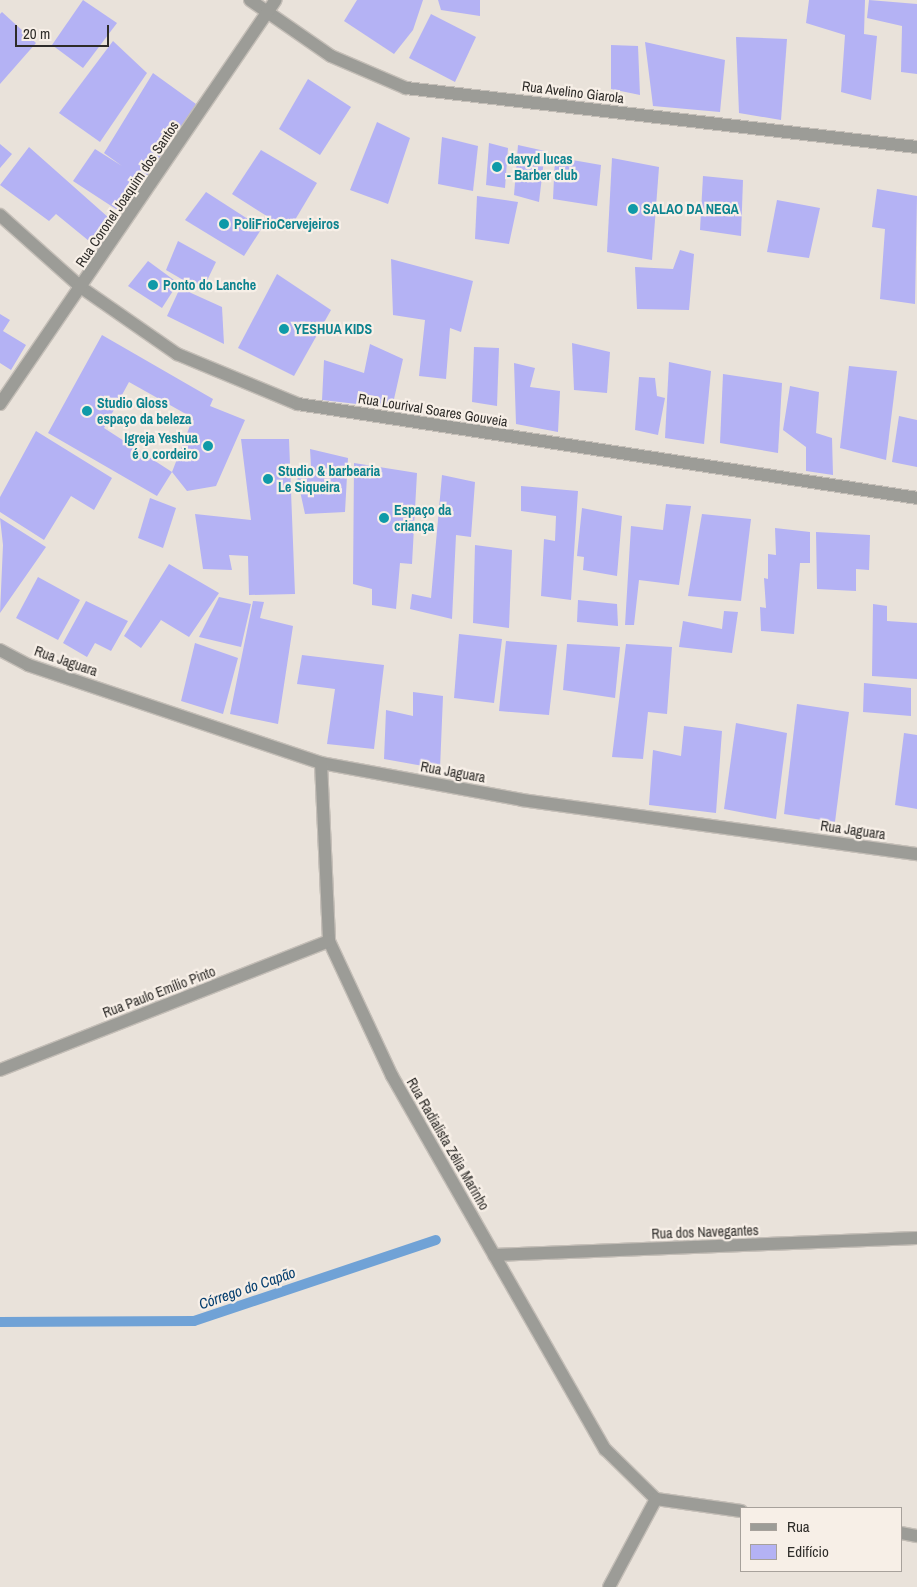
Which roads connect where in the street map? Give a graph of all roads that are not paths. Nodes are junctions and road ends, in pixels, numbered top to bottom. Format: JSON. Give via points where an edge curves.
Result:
{"nodes":[{"id":1,"x":250,"y":0,"type":"edge"},
{"id":2,"x":276,"y":0,"type":"edge"},
{"id":3,"x":266,"y":15,"type":"junction"},
{"id":4,"x":917,"y":147,"type":"edge"},
{"id":5,"x":0,"y":215,"type":"edge"},
{"id":6,"x":82,"y":288,"type":"junction"},
{"id":7,"x":0,"y":404,"type":"edge"},
{"id":8,"x":917,"y":498,"type":"edge"},
{"id":9,"x":0,"y":650,"type":"edge"},
{"id":10,"x":321,"y":763,"type":"junction"},
{"id":11,"x":917,"y":854,"type":"edge"},
{"id":12,"x":329,"y":942,"type":"junction"},
{"id":13,"x":0,"y":1070,"type":"edge"},
{"id":14,"x":917,"y":1238,"type":"edge"},
{"id":15,"x":494,"y":1255,"type":"junction"},
{"id":16,"x":656,"y":1499,"type":"junction"},
{"id":17,"x":740,"y":1511,"type":"edge"},
{"id":18,"x":902,"y":1534,"type":"edge"},
{"id":19,"x":917,"y":1536,"type":"edge"},
{"id":20,"x":609,"y":1587,"type":"edge"}],
"edges":[{"from":1,"to":3,"type":"street","name":"Rua Avelino Giarola"},
{"from":2,"to":3,"type":"street","name":"Rua Coronel Joaquim dos Santos"},
{"from":3,"to":4,"type":"street","name":"Rua Avelino Giarola","via":[[330,56],[406,88]]},
{"from":3,"to":6,"type":"street","name":"Rua Coronel Joaquim dos Santos"},
{"from":5,"to":6,"type":"street","name":"Rua Lourival Soares Gouveia"},
{"from":6,"to":7,"type":"street","name":"Rua Coronel Joaquim dos Santos"},
{"from":6,"to":8,"type":"street","name":"Rua Lourival Soares Gouveia","via":[[177,354],[298,404]]},
{"from":9,"to":10,"type":"street","name":"Rua Jaguara","via":[[28,665]]},
{"from":10,"to":11,"type":"street","name":"Rua Jaguara","via":[[522,800]]},
{"from":10,"to":12,"type":"street","name":"Rua Radialista Zélia Marinho"},
{"from":12,"to":13,"type":"street","name":"Rua Paulo Emílio Pinto"},
{"from":12,"to":15,"type":"street","name":"Rua Radialista Zélia Marinho","via":[[392,1076]]},
{"from":14,"to":15,"type":"street","name":"Rua dos Navegantes"},
{"from":15,"to":16,"type":"street","name":"Rua Radialista Zélia Marinho","via":[[604,1449]]},
{"from":16,"to":17,"type":"street"},
{"from":16,"to":20,"type":"street"},
{"from":18,"to":19,"type":"street"}]}
